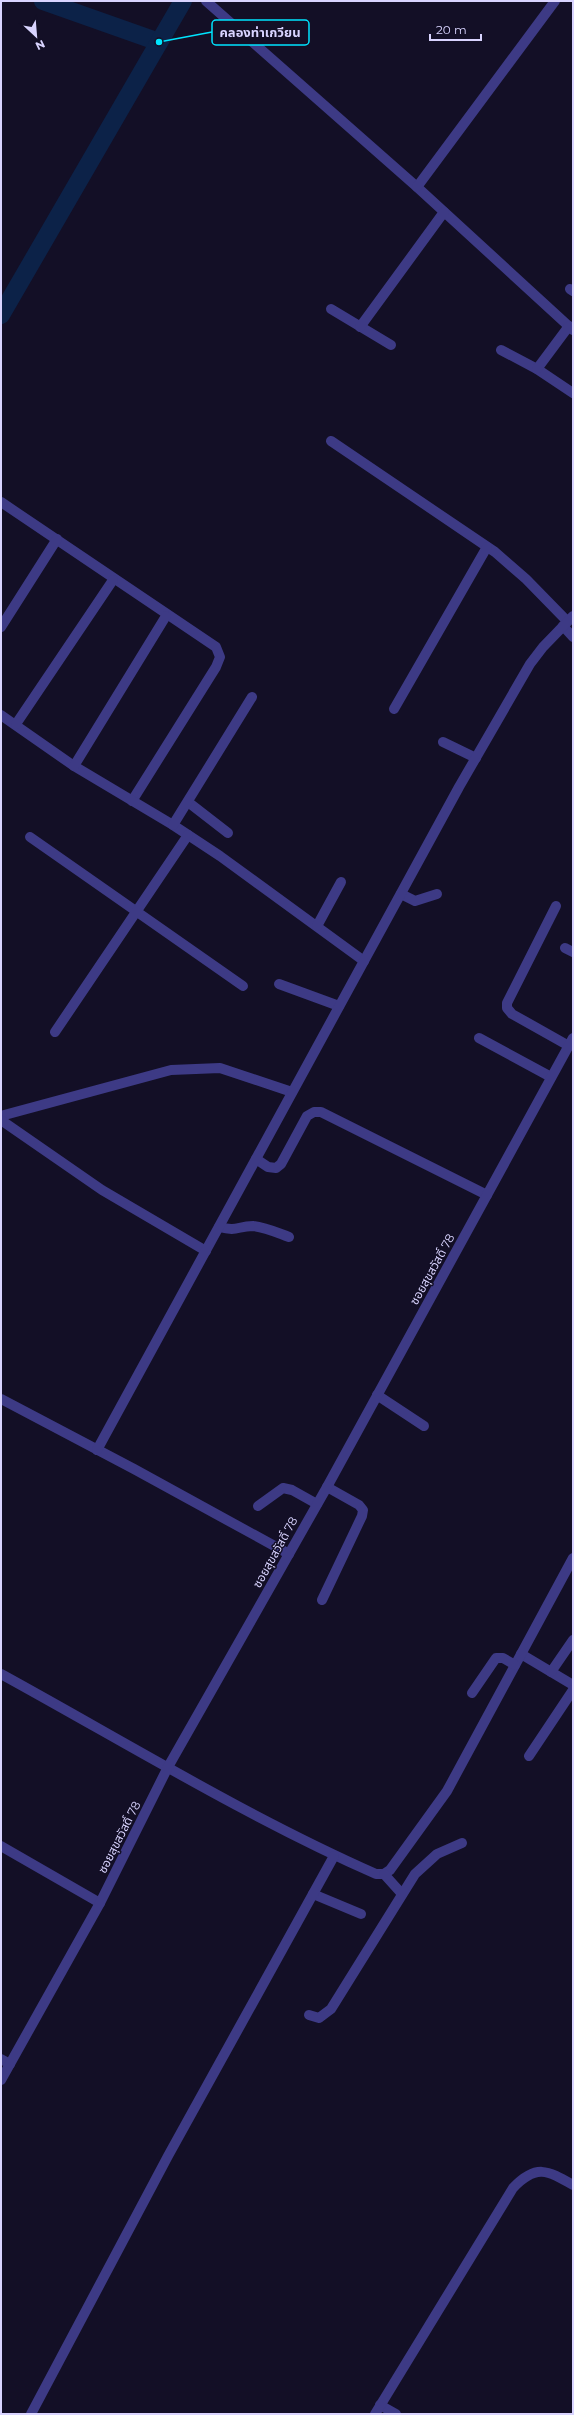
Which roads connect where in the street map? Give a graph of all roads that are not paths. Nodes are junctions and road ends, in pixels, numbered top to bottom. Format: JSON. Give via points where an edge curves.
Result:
{"nodes":[{"id":1,"x":206,"y":1,"type":"edge"},
{"id":2,"x":555,"y":1,"type":"edge"},
{"id":3,"x":417,"y":187,"type":"junction"},
{"id":4,"x":444,"y":212,"type":"junction"},
{"id":5,"x":331,"y":309,"type":"dead end"},
{"id":6,"x":360,"y":326,"type":"junction"},
{"id":7,"x":571,"y":328,"type":"edge"},
{"id":8,"x":391,"y":345,"type":"dead end"},
{"id":9,"x":502,"y":350,"type":"dead end"},
{"id":10,"x":537,"y":370,"type":"junction"},
{"id":11,"x":573,"y":393,"type":"edge"},
{"id":12,"x":331,"y":441,"type":"dead end"},
{"id":13,"x":1,"y":502,"type":"edge"},
{"id":14,"x":57,"y":539,"type":"junction"},
{"id":15,"x":487,"y":547,"type":"junction"},
{"id":16,"x":114,"y":580,"type":"junction"},
{"id":17,"x":166,"y":616,"type":"junction"},
{"id":18,"x":568,"y":621,"type":"edge"},
{"id":19,"x":1,"y":626,"type":"edge"},
{"id":20,"x":573,"y":637,"type":"edge"},
{"id":21,"x":252,"y":697,"type":"dead end"},
{"id":22,"x":394,"y":709,"type":"dead end"},
{"id":23,"x":1,"y":715,"type":"edge"},
{"id":24,"x":16,"y":724,"type":"junction"},
{"id":25,"x":443,"y":742,"type":"dead end"},
{"id":26,"x":476,"y":758,"type":"junction"},
{"id":27,"x":74,"y":766,"type":"junction"},
{"id":28,"x":132,"y":801,"type":"junction"},
{"id":29,"x":188,"y":802,"type":"junction"},
{"id":30,"x":173,"y":825,"type":"junction"},
{"id":31,"x":228,"y":833,"type":"dead end"},
{"id":32,"x":188,"y":835,"type":"junction"},
{"id":33,"x":30,"y":837,"type":"dead end"},
{"id":34,"x":341,"y":882,"type":"dead end"},
{"id":35,"x":401,"y":894,"type":"junction"},
{"id":36,"x":437,"y":894,"type":"dead end"},
{"id":37,"x":556,"y":906,"type":"dead end"},
{"id":38,"x":135,"y":911,"type":"junction"},
{"id":39,"x":317,"y":926,"type":"junction"},
{"id":40,"x":364,"y":960,"type":"junction"},
{"id":41,"x":279,"y":984,"type":"dead end"},
{"id":42,"x":243,"y":986,"type":"dead end"},
{"id":43,"x":339,"y":1006,"type":"junction"},
{"id":44,"x":55,"y":1032,"type":"dead end"},
{"id":45,"x":479,"y":1038,"type":"dead end"},
{"id":46,"x":571,"y":1042,"type":"edge"},
{"id":47,"x":552,"y":1077,"type":"junction"},
{"id":48,"x":292,"y":1092,"type":"junction"},
{"id":49,"x":1,"y":1116,"type":"edge"},
{"id":50,"x":1,"y":1120,"type":"edge"},
{"id":51,"x":256,"y":1159,"type":"junction"},
{"id":52,"x":487,"y":1195,"type":"junction"},
{"id":53,"x":219,"y":1227,"type":"junction"},
{"id":54,"x":289,"y":1237,"type":"dead end"},
{"id":55,"x":206,"y":1251,"type":"junction"},
{"id":56,"x":377,"y":1396,"type":"junction"},
{"id":57,"x":3,"y":1402,"type":"edge"},
{"id":58,"x":424,"y":1426,"type":"dead end"},
{"id":59,"x":97,"y":1450,"type":"junction"},
{"id":60,"x":327,"y":1487,"type":"junction"},
{"id":61,"x":317,"y":1504,"type":"junction"},
{"id":62,"x":258,"y":1506,"type":"dead end"},
{"id":63,"x":289,"y":1554,"type":"junction"},
{"id":64,"x":573,"y":1558,"type":"edge"},
{"id":65,"x":322,"y":1600,"type":"dead end"},
{"id":66,"x":573,"y":1640,"type":"edge"},
{"id":67,"x":520,"y":1654,"type":"junction"},
{"id":68,"x":515,"y":1665,"type":"junction"},
{"id":69,"x":551,"y":1672,"type":"junction"},
{"id":70,"x":1,"y":1674,"type":"edge"},
{"id":71,"x":573,"y":1685,"type":"edge"},
{"id":72,"x":573,"y":1690,"type":"edge"},
{"id":73,"x":472,"y":1693,"type":"dead end"},
{"id":74,"x":529,"y":1756,"type":"dead end"},
{"id":75,"x":168,"y":1767,"type":"junction"},
{"id":76,"x":462,"y":1843,"type":"dead end"},
{"id":77,"x":1,"y":1846,"type":"edge"},
{"id":78,"x":334,"y":1856,"type":"junction"},
{"id":79,"x":384,"y":1874,"type":"junction"},
{"id":80,"x":312,"y":1894,"type":"junction"},
{"id":81,"x":402,"y":1894,"type":"junction"},
{"id":82,"x":100,"y":1903,"type":"junction"},
{"id":83,"x":361,"y":1914,"type":"dead end"},
{"id":84,"x":309,"y":2015,"type":"dead end"},
{"id":85,"x":6,"y":2062,"type":"edge"},
{"id":86,"x":1,"y":2080,"type":"edge"},
{"id":87,"x":573,"y":2185,"type":"edge"},
{"id":88,"x":380,"y":2405,"type":"junction"},
{"id":89,"x":31,"y":2414,"type":"edge"},
{"id":90,"x":375,"y":2414,"type":"edge"},
{"id":91,"x":396,"y":2414,"type":"edge"}],
"edges":[{"from":1,"to":3,"type":"street"},
{"from":2,"to":3,"type":"street"},
{"from":3,"to":4,"type":"street"},
{"from":4,"to":6,"type":"street"},
{"from":4,"to":7,"type":"street"},
{"from":5,"to":6,"type":"street"},
{"from":6,"to":8,"type":"street"},
{"from":7,"to":10,"type":"street"},
{"from":9,"to":10,"type":"street"},
{"from":10,"to":11,"type":"street"},
{"from":12,"to":15,"type":"street"},
{"from":13,"to":14,"type":"street"},
{"from":14,"to":16,"type":"street"},
{"from":14,"to":19,"type":"street"},
{"from":15,"to":18,"type":"street","via":[[526,579]]},
{"from":15,"to":22,"type":"street"},
{"from":16,"to":17,"type":"street"},
{"from":16,"to":24,"type":"street"},
{"from":17,"to":27,"type":"street"},
{"from":17,"to":28,"type":"street","via":[[216,648],[220,657]]},
{"from":18,"to":20,"type":"street"},
{"from":18,"to":26,"type":"street","via":[[530,664]]},
{"from":21,"to":29,"type":"street"},
{"from":23,"to":24,"type":"street"},
{"from":24,"to":27,"type":"street"},
{"from":25,"to":26,"type":"street"},
{"from":26,"to":35,"type":"street"},
{"from":27,"to":28,"type":"street"},
{"from":28,"to":30,"type":"street"},
{"from":29,"to":30,"type":"street"},
{"from":29,"to":31,"type":"street"},
{"from":30,"to":32,"type":"street"},
{"from":32,"to":38,"type":"street"},
{"from":32,"to":39,"type":"street"},
{"from":33,"to":38,"type":"street"},
{"from":34,"to":39,"type":"street"},
{"from":35,"to":36,"type":"street","via":[[415,901]]},
{"from":35,"to":40,"type":"street"},
{"from":37,"to":46,"type":"street","via":[[507,1002],[507,1008],[512,1014]]},
{"from":38,"to":42,"type":"street"},
{"from":38,"to":44,"type":"street"},
{"from":39,"to":40,"type":"street"},
{"from":40,"to":43,"type":"street"},
{"from":41,"to":43,"type":"street"},
{"from":43,"to":48,"type":"street"},
{"from":45,"to":47,"type":"street"},
{"from":46,"to":47,"type":"street","name":"ซอยสุขสวัสดิ์ 78"},
{"from":47,"to":52,"type":"street","name":"ซอยสุขสวัสดิ์ 78"},
{"from":48,"to":49,"type":"street","via":[[220,1068],[171,1070]]},
{"from":48,"to":51,"type":"street"},
{"from":50,"to":55,"type":"street","via":[[102,1190]]},
{"from":51,"to":52,"type":"street","via":[[268,1167],[276,1168],[281,1164],[307,1116],[321,1112]]},
{"from":51,"to":53,"type":"street"},
{"from":52,"to":56,"type":"street","name":"ซอยสุขสวัสดิ์ 78"},
{"from":53,"to":54,"type":"street","via":[[234,1231],[244,1227],[259,1227]]},
{"from":53,"to":55,"type":"street"},
{"from":55,"to":59,"type":"street"},
{"from":56,"to":58,"type":"street"},
{"from":56,"to":60,"type":"street","name":"ซอยสุขสวัสดิ์ 78"},
{"from":57,"to":59,"type":"street"},
{"from":59,"to":63,"type":"street"},
{"from":60,"to":61,"type":"street","name":"ซอยสุขสวัสดิ์ 78"},
{"from":60,"to":65,"type":"street","via":[[359,1506],[362,1516]]},
{"from":61,"to":62,"type":"street","via":[[292,1490],[283,1488]]},
{"from":61,"to":63,"type":"street","name":"ซอยสุขสวัสดิ์ 78"},
{"from":63,"to":75,"type":"street","name":"ซอยสุขสวัสดิ์ 78"},
{"from":64,"to":67,"type":"street"},
{"from":66,"to":69,"type":"street"},
{"from":67,"to":68,"type":"street"},
{"from":67,"to":69,"type":"street"},
{"from":68,"to":73,"type":"street","via":[[503,1658],[496,1658]]},
{"from":68,"to":79,"type":"street","via":[[447,1791],[425,1824],[390,1870]]},
{"from":69,"to":71,"type":"street"},
{"from":70,"to":75,"type":"street"},
{"from":72,"to":74,"type":"street"},
{"from":75,"to":78,"type":"street"},
{"from":75,"to":82,"type":"street","name":"ซอยสุขสวัสดิ์ 78"},
{"from":76,"to":81,"type":"street","via":[[448,1848],[428,1861],[415,1874]]},
{"from":77,"to":82,"type":"street"},
{"from":78,"to":79,"type":"street","via":[[376,1874]]},
{"from":78,"to":80,"type":"street"},
{"from":79,"to":81,"type":"street"},
{"from":80,"to":83,"type":"street"},
{"from":80,"to":89,"type":"street","via":[[86,2307]]},
{"from":81,"to":84,"type":"street","via":[[331,2008],[319,2018]]},
{"from":82,"to":85,"type":"street","name":"ซอยสุขสวัสดิ์ 78"},
{"from":85,"to":86,"type":"street","name":"ซอยสุขสวัสดิ์ 78"},
{"from":87,"to":88,"type":"street","via":[[554,2174],[540,2172],[526,2175],[513,2188]]},
{"from":88,"to":90,"type":"street"},
{"from":88,"to":91,"type":"street"}]}
